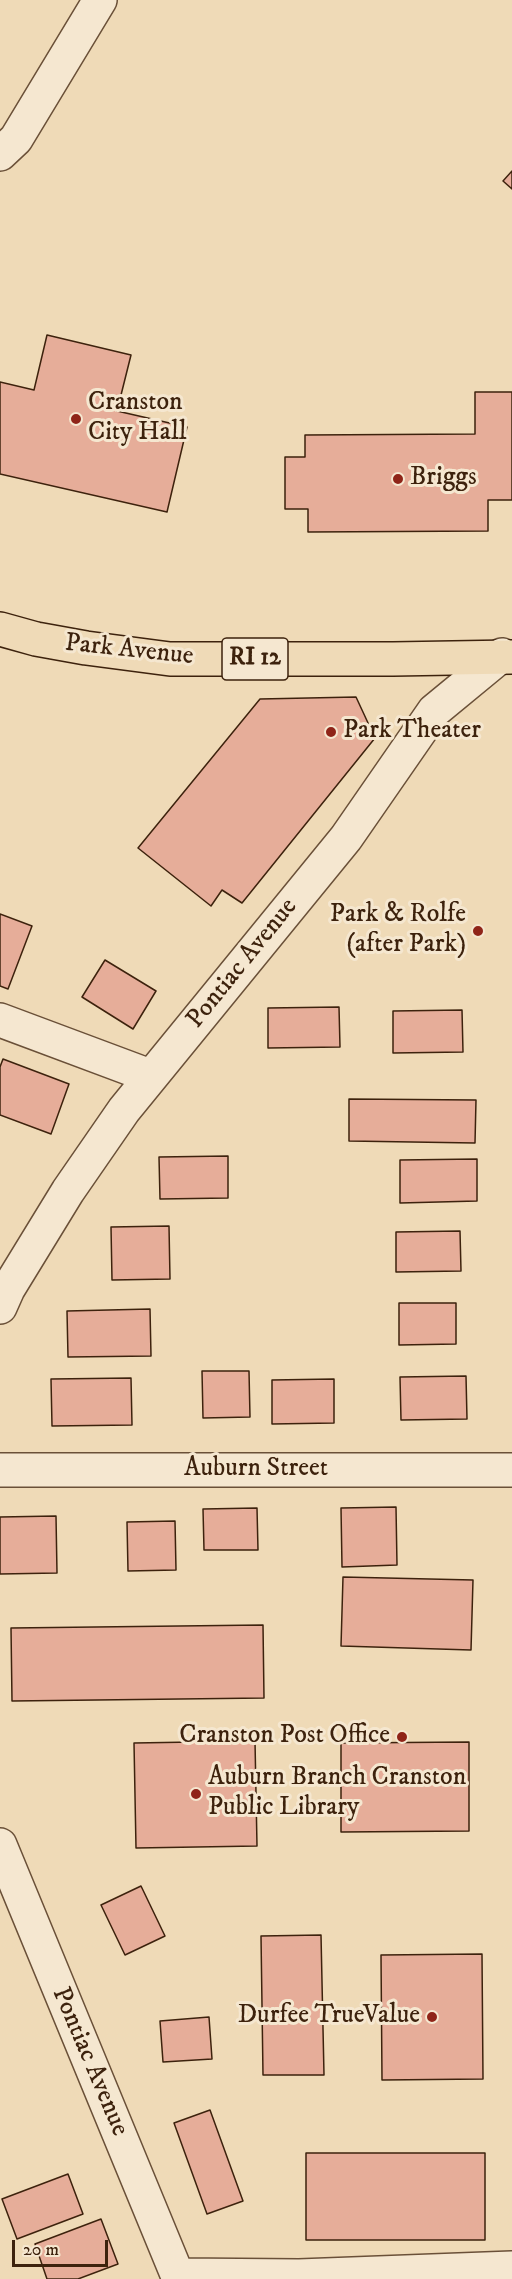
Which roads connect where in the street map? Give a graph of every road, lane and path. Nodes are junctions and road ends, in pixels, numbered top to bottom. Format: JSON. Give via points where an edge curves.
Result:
{"nodes":[{"id":1,"x":100,"y":0,"type":"edge"},
{"id":2,"x":0,"y":153,"type":"edge"},
{"id":3,"x":0,"y":628,"type":"edge"},
{"id":4,"x":509,"y":659,"type":"edge"},
{"id":5,"x":0,"y":1020,"type":"edge"},
{"id":6,"x":150,"y":1076,"type":"junction"},
{"id":7,"x":0,"y":1307,"type":"edge"},
{"id":8,"x":0,"y":1470,"type":"edge"},
{"id":9,"x":512,"y":1470,"type":"edge"},
{"id":10,"x":2,"y":1860,"type":"edge"},
{"id":11,"x":512,"y":2268,"type":"edge"},
{"id":12,"x":178,"y":2277,"type":"edge"}],
"edges":[{"from":1,"to":2,"type":"street","via":[[16,139]]},
{"from":3,"to":4,"type":"main road","name":"Park Avenue","number":"RI 12","via":[[36,639],[170,659]]},
{"from":4,"to":6,"type":"street","name":"Pontiac Avenue","via":[[434,711],[346,838]]},
{"from":5,"to":6,"type":"street"},
{"from":6,"to":7,"type":"street","name":"Pontiac Avenue","via":[[68,1191]]},
{"from":8,"to":9,"type":"street","name":"Auburn Street"},
{"from":10,"to":12,"type":"street","name":"Pontiac Avenue"},
{"from":11,"to":12,"type":"street"}]}
